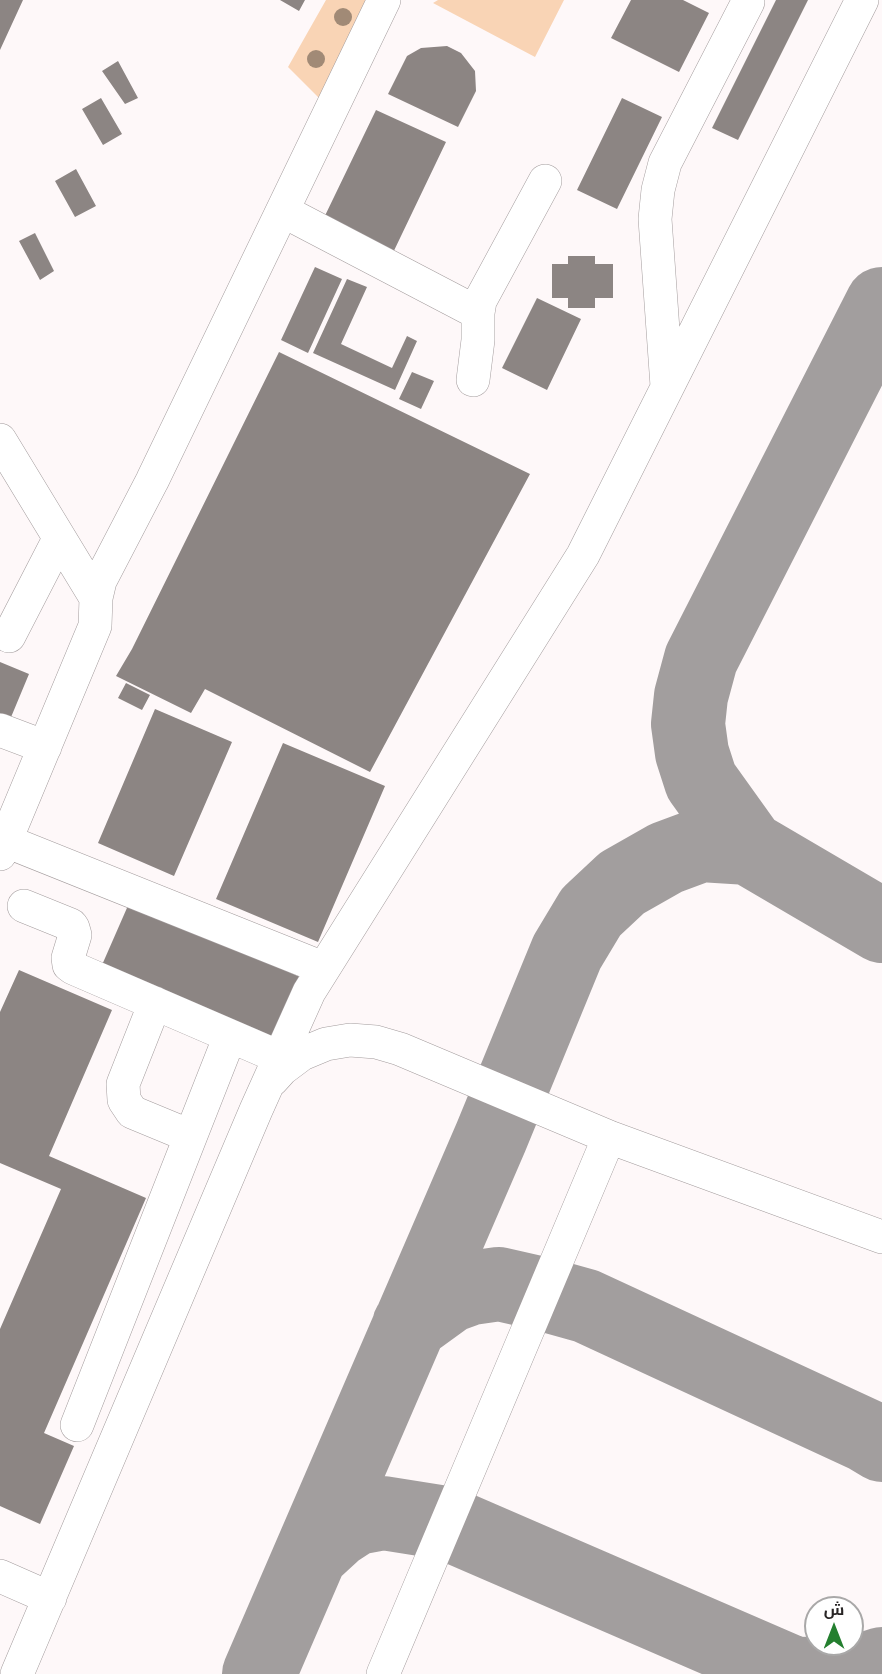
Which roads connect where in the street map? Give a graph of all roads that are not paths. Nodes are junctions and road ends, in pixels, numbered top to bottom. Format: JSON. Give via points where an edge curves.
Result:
{"nodes":[{"id":1,"x":384,"y":0,"type":"edge"},
{"id":2,"x":862,"y":0,"type":"edge"},
{"id":3,"x":748,"y":2,"type":"dead end"},
{"id":4,"x":545,"y":181,"type":"dead end"},
{"id":5,"x":283,"y":211,"type":"junction"},
{"id":6,"x":478,"y":313,"type":"junction"},
{"id":7,"x":473,"y":381,"type":"dead end"},
{"id":8,"x":667,"y":388,"type":"junction"},
{"id":9,"x":4,"y":456,"type":"edge"},
{"id":10,"x":59,"y":539,"type":"junction"},
{"id":11,"x":96,"y":598,"type":"junction"},
{"id":12,"x":9,"y":636,"type":"dead end"},
{"id":13,"x":0,"y":730,"type":"edge"},
{"id":14,"x":45,"y":747,"type":"junction"},
{"id":15,"x":3,"y":848,"type":"edge"},
{"id":16,"x":24,"y":906,"type":"dead end"},
{"id":17,"x":323,"y":968,"type":"junction"},
{"id":18,"x":155,"y":1003,"type":"junction"},
{"id":19,"x":230,"y":1036,"type":"junction"},
{"id":20,"x":279,"y":1057,"type":"junction"},
{"id":21,"x":266,"y":1089,"type":"junction"},
{"id":22,"x":190,"y":1136,"type":"junction"},
{"id":23,"x":609,"y":1137,"type":"junction"},
{"id":24,"x":882,"y":1237,"type":"edge"},
{"id":25,"x":77,"y":1425,"type":"dead end"},
{"id":26,"x":0,"y":1576,"type":"edge"},
{"id":27,"x":50,"y":1598,"type":"junction"},
{"id":28,"x":17,"y":1674,"type":"edge"},
{"id":29,"x":383,"y":1674,"type":"edge"}],
"edges":[{"from":1,"to":5,"type":"lane"},
{"from":2,"to":8,"type":"lane"},
{"from":3,"to":8,"type":"lane","via":[[665,163],[658,190],[655,219]]},
{"from":4,"to":6,"type":"lane","via":[[480,301]]},
{"from":5,"to":6,"type":"lane"},
{"from":5,"to":11,"type":"lane","via":[[100,581]]},
{"from":6,"to":7,"type":"lane"},
{"from":8,"to":17,"type":"lane","via":[[578,564]]},
{"from":9,"to":10,"type":"lane"},
{"from":10,"to":11,"type":"lane"},
{"from":10,"to":12,"type":"lane"},
{"from":11,"to":14,"type":"lane","via":[[95,626]]},
{"from":13,"to":14,"type":"lane"},
{"from":14,"to":15,"type":"lane"},
{"from":15,"to":17,"type":"lane"},
{"from":16,"to":18,"type":"lane","via":[[74,928],[68,958],[73,968]]},
{"from":17,"to":20,"type":"lane"},
{"from":18,"to":19,"type":"lane"},
{"from":18,"to":22,"type":"lane","via":[[123,1084],[124,1100],[132,1112]]},
{"from":19,"to":20,"type":"lane"},
{"from":19,"to":22,"type":"lane"},
{"from":20,"to":21,"type":"lane"},
{"from":21,"to":23,"type":"lane","via":[[282,1069],[302,1054],[350,1040],[375,1042]]},
{"from":21,"to":27,"type":"lane"},
{"from":22,"to":25,"type":"lane"},
{"from":23,"to":24,"type":"lane"},
{"from":23,"to":29,"type":"lane"},
{"from":26,"to":27,"type":"lane"},
{"from":27,"to":28,"type":"lane"}]}
